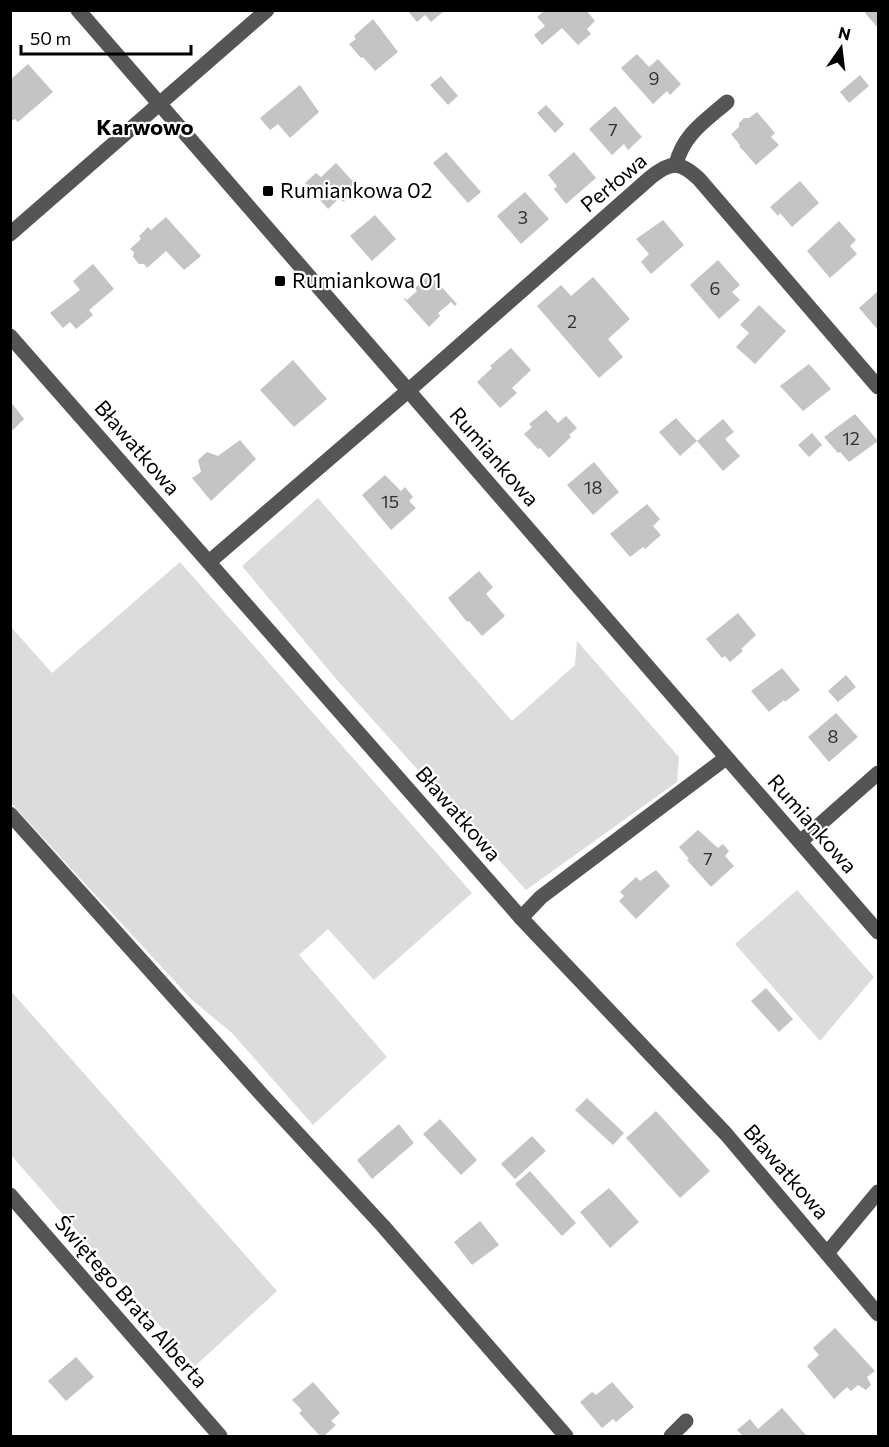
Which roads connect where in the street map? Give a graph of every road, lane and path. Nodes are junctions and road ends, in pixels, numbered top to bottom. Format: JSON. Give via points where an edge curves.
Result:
{"nodes":[{"id":1,"x":78,"y":10,"type":"edge"},
{"id":2,"x":267,"y":10,"type":"edge"},
{"id":3,"x":727,"y":102,"type":"dead end"},
{"id":4,"x":159,"y":103,"type":"junction"},
{"id":5,"x":676,"y":164,"type":"junction"},
{"id":6,"x":10,"y":234,"type":"edge"},
{"id":7,"x":10,"y":336,"type":"edge"},
{"id":8,"x":879,"y":387,"type":"edge"},
{"id":9,"x":409,"y":390,"type":"junction"},
{"id":10,"x":209,"y":562,"type":"junction"},
{"id":11,"x":726,"y":758,"type":"junction"},
{"id":12,"x":879,"y":773,"type":"edge"},
{"id":13,"x":10,"y":814,"type":"edge"},
{"id":14,"x":800,"y":842,"type":"junction"},
{"id":15,"x":521,"y":918,"type":"junction"},
{"id":16,"x":879,"y":932,"type":"edge"},
{"id":17,"x":879,"y":1192,"type":"edge"},
{"id":18,"x":10,"y":1195,"type":"edge"},
{"id":19,"x":828,"y":1252,"type":"junction"},
{"id":20,"x":879,"y":1314,"type":"edge"},
{"id":21,"x":686,"y":1421,"type":"dead end"},
{"id":22,"x":220,"y":1437,"type":"edge"},
{"id":23,"x":566,"y":1437,"type":"edge"},
{"id":24,"x":672,"y":1437,"type":"edge"}],
"edges":[{"from":1,"to":4,"type":"street","name":"Rumiankowa"},
{"from":2,"to":4,"type":"street"},
{"from":3,"to":5,"type":"street","via":[[690,134],[680,148]]},
{"from":4,"to":6,"type":"street"},
{"from":4,"to":9,"type":"street","name":"Rumiankowa"},
{"from":5,"to":8,"type":"street","name":"Perłowa","via":[[699,179]]},
{"from":5,"to":9,"type":"street","name":"Perłowa","via":[[651,177]]},
{"from":7,"to":10,"type":"street","name":"Bławatkowa"},
{"from":9,"to":10,"type":"street","name":"Perłowa"},
{"from":9,"to":11,"type":"street","name":"Rumiankowa"},
{"from":10,"to":15,"type":"street","name":"Bławatkowa"},
{"from":11,"to":14,"type":"street","name":"Rumiankowa"},
{"from":11,"to":15,"type":"street","via":[[541,897]]},
{"from":12,"to":14,"type":"street"},
{"from":13,"to":23,"type":"street","via":[[383,1227]]},
{"from":14,"to":16,"type":"street","name":"Rumiankowa"},
{"from":15,"to":19,"type":"street","name":"Bławatkowa","via":[[726,1134]]},
{"from":17,"to":19,"type":"street"},
{"from":18,"to":22,"type":"street","name":"Świętego Brata Alberta"},
{"from":19,"to":20,"type":"street","name":"Bławatkowa"},
{"from":21,"to":24,"type":"street"}]}
